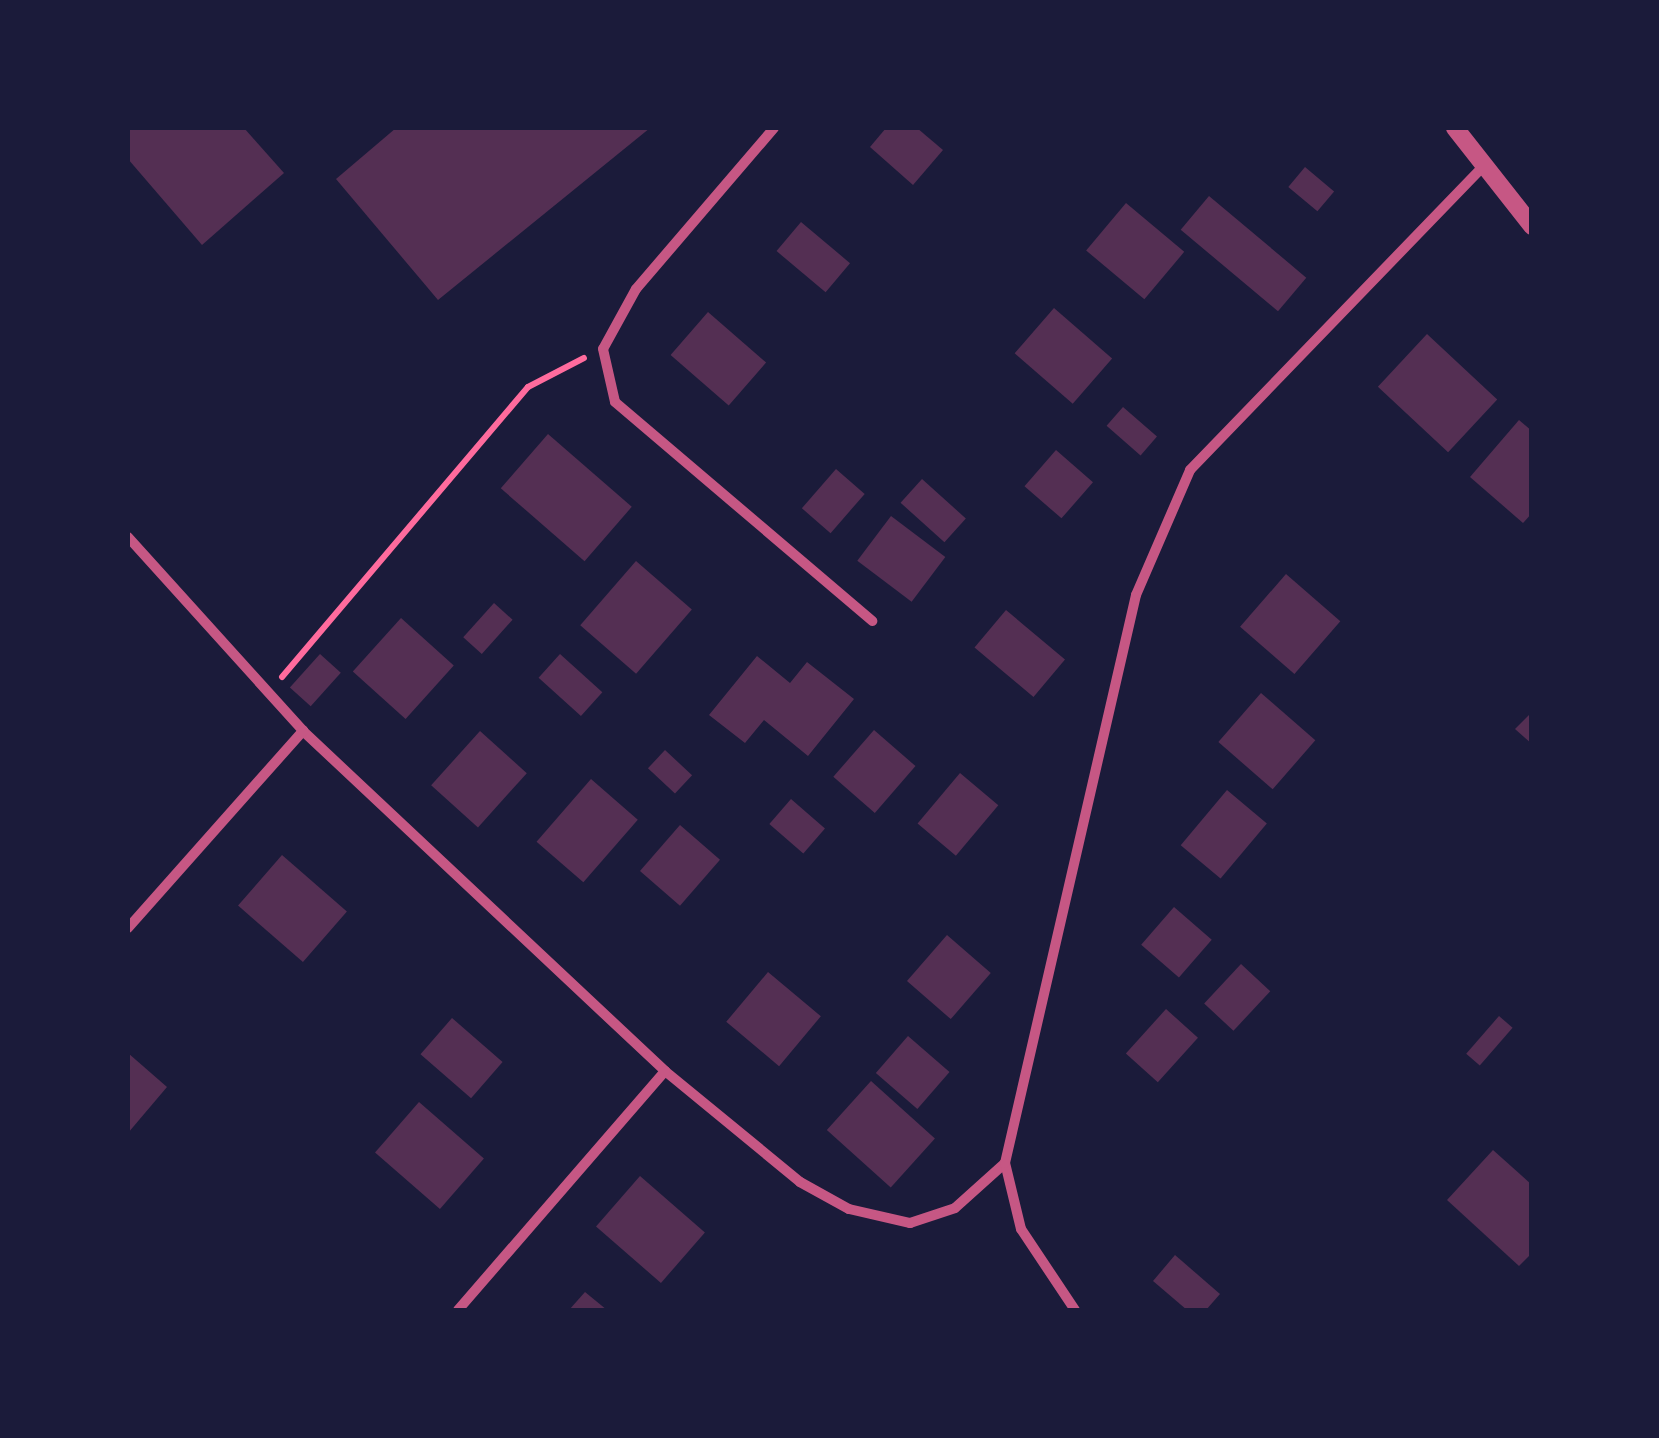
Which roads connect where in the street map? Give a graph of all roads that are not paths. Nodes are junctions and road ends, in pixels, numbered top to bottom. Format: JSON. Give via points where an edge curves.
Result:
{"nodes":[{"id":1,"x":774,"y":128,"type":"edge"},
{"id":2,"x":1456,"y":128,"type":"edge"},
{"id":3,"x":1484,"y":166,"type":"junction"},
{"id":4,"x":1532,"y":226,"type":"edge"},
{"id":5,"x":128,"y":537,"type":"edge"},
{"id":6,"x":872,"y":621,"type":"dead end"},
{"id":7,"x":304,"y":731,"type":"junction"},
{"id":8,"x":128,"y":928,"type":"edge"},
{"id":9,"x":664,"y":1071,"type":"junction"},
{"id":10,"x":1004,"y":1163,"type":"junction"},
{"id":11,"x":458,"y":1310,"type":"edge"},
{"id":12,"x":1075,"y":1310,"type":"edge"}],
"edges":[{"from":1,"to":6,"type":"street","via":[[636,289],[602,348],[615,402]]},
{"from":2,"to":3,"type":"street"},
{"from":3,"to":4,"type":"street"},
{"from":3,"to":10,"type":"street","via":[[1190,470],[1136,595]]},
{"from":5,"to":7,"type":"street"},
{"from":7,"to":8,"type":"street"},
{"from":7,"to":9,"type":"street"},
{"from":9,"to":10,"type":"street","via":[[800,1182],[850,1209],[910,1222],[955,1208]]},
{"from":9,"to":11,"type":"street"},
{"from":10,"to":12,"type":"street","via":[[1021,1229]]}]}
